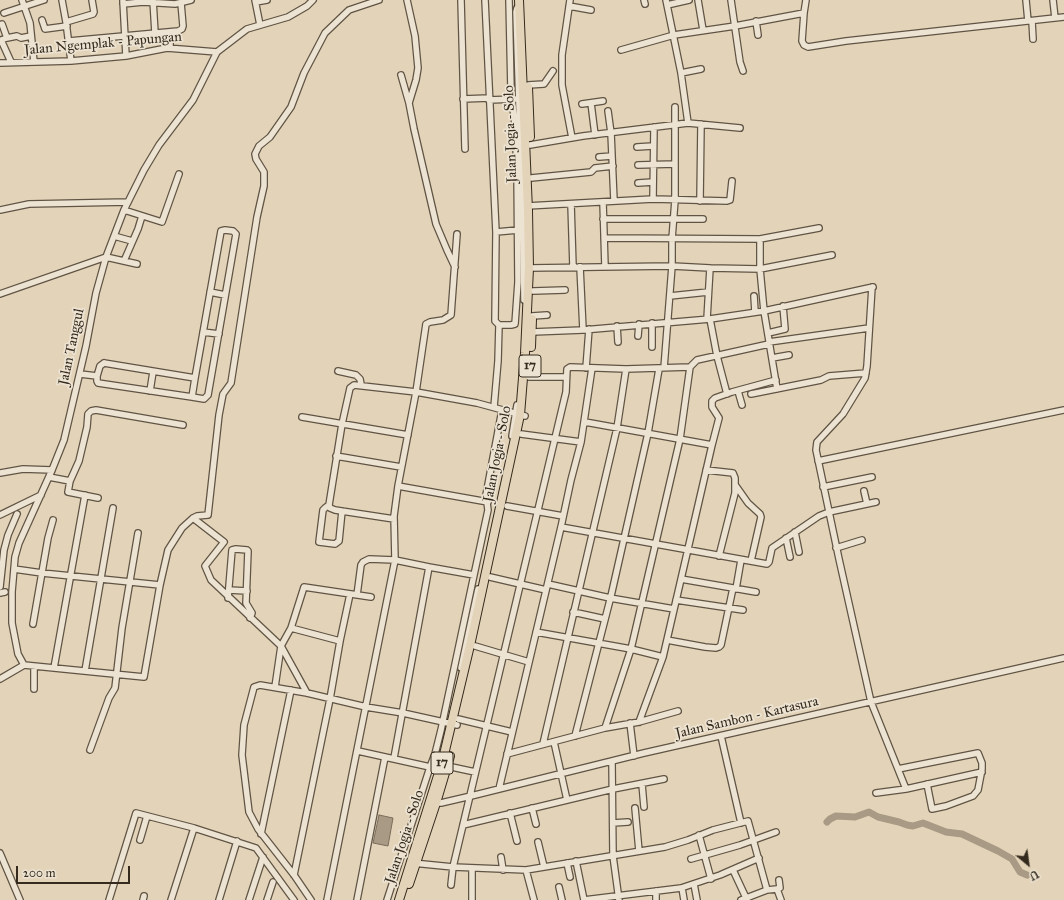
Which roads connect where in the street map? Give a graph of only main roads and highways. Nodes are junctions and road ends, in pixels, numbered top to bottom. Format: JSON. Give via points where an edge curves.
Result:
{"nodes":[{"id":1,"x":520,"y":1,"type":"edge"},
{"id":2,"x":523,"y":99,"type":"junction"},
{"id":3,"x":530,"y":205,"type":"junction"},
{"id":4,"x":531,"y":268,"type":"junction"},
{"id":5,"x":520,"y":415,"type":"junction"},
{"id":6,"x":502,"y":506,"type":"junction"},
{"id":7,"x":454,"y":723,"type":"junction"},
{"id":8,"x":433,"y":803,"type":"junction"},
{"id":9,"x":413,"y":863,"type":"junction"},
{"id":10,"x":399,"y":900,"type":"edge"},
{"id":11,"x":404,"y":900,"type":"edge"}],
"edges":[{"from":1,"to":2,"type":"highway","name":"Jalan Jogja - Solo","number":"17"},
{"from":1,"to":2,"type":"highway","name":"Jalan Jogja - Solo","number":"17","via":[[528,85]]},
{"from":2,"to":3,"type":"highway","name":"Jalan Jogja - Solo","number":"17"},
{"from":2,"to":3,"type":"highway","name":"Jalan Jogja - Solo","number":"17","via":[[530,145]]},
{"from":3,"to":4,"type":"highway","name":"Jalan Jogja - Solo","number":"17"},
{"from":4,"to":5,"type":"highway","name":"Jalan Jogja - Solo","number":"17"},
{"from":4,"to":5,"type":"highway","name":"Jalan Jogja - Solo","number":"17","via":[[533,291],[529,377]]},
{"from":5,"to":6,"type":"highway","name":"Jalan Jogja - Solo","number":"17"},
{"from":5,"to":6,"type":"highway","name":"Jalan Jogja - Solo","number":"17","via":[[521,434]]},
{"from":6,"to":7,"type":"highway","name":"Jalan Jogja - Solo","number":"17","via":[[475,646]]},
{"from":6,"to":7,"type":"highway","name":"Jalan Jogja - Solo","number":"17","via":[[454,709]]},
{"from":7,"to":8,"type":"highway","name":"Jalan Jogja - Solo","number":"17"},
{"from":7,"to":8,"type":"highway","name":"Jalan Jogja - Solo","number":"17","via":[[447,766]]},
{"from":8,"to":9,"type":"highway","name":"Jalan Jogja - Solo","number":"17"},
{"from":9,"to":10,"type":"highway","name":"Jalan Jogja - Solo","number":"17"},
{"from":9,"to":11,"type":"highway","name":"Jalan Jogja - Solo","number":"17"}]}
